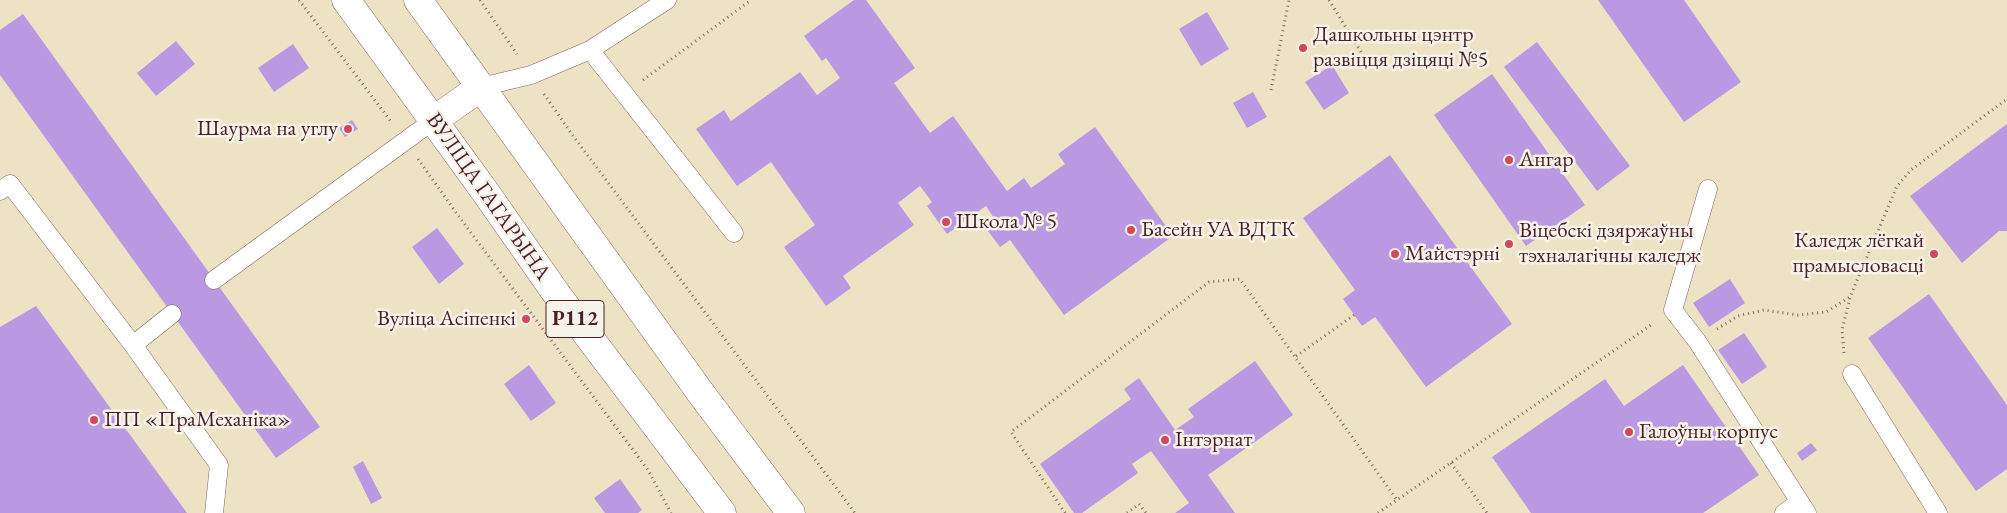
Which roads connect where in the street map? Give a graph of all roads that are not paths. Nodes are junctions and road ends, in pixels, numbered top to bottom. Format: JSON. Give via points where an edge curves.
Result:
{"nodes":[{"id":1,"x":346,"y":0,"type":"edge"},
{"id":2,"x":418,"y":0,"type":"edge"},
{"id":3,"x":667,"y":0,"type":"edge"},
{"id":4,"x":590,"y":50,"type":"junction"},
{"id":5,"x":481,"y":87,"type":"junction"},
{"id":6,"x":434,"y":120,"type":"junction"},
{"id":7,"x":1708,"y":190,"type":"dead end"},
{"id":8,"x":0,"y":191,"type":"edge"},
{"id":9,"x":734,"y":233,"type":"dead end"},
{"id":10,"x":214,"y":280,"type":"dead end"},
{"id":11,"x":172,"y":314,"type":"dead end"},
{"id":12,"x":133,"y":345,"type":"junction"},
{"id":13,"x":1852,"y":374,"type":"road end"},
{"id":14,"x":1804,"y":508,"type":"edge"},
{"id":15,"x":214,"y":513,"type":"edge"},
{"id":16,"x":722,"y":513,"type":"edge"},
{"id":17,"x":791,"y":513,"type":"edge"},
{"id":18,"x":1784,"y":513,"type":"edge"},
{"id":19,"x":1938,"y":513,"type":"edge"}],
"edges":[{"from":1,"to":6,"type":"main road","name":"ВУЛІЦА ГАГАРЫНА","number":"Р112"},
{"from":2,"to":5,"type":"main road","number":"Р112"},
{"from":3,"to":4,"type":"lane"},
{"from":4,"to":5,"type":"lane","via":[[531,75]]},
{"from":4,"to":9,"type":"lane"},
{"from":5,"to":6,"type":"main road"},
{"from":5,"to":17,"type":"main road","number":"Р112"},
{"from":6,"to":10,"type":"lane"},
{"from":6,"to":16,"type":"main road","name":"ВУЛІЦА ГАГАРЫНА","number":"Р112","via":[[558,296]]},
{"from":7,"to":14,"type":"lane","via":[[1673,310],[1697,341]]},
{"from":8,"to":12,"type":"lane","via":[[10,184]]},
{"from":11,"to":12,"type":"lane"},
{"from":12,"to":15,"type":"lane","via":[[220,465]]},
{"from":13,"to":19,"type":"lane"},
{"from":14,"to":18,"type":"lane"}]}
